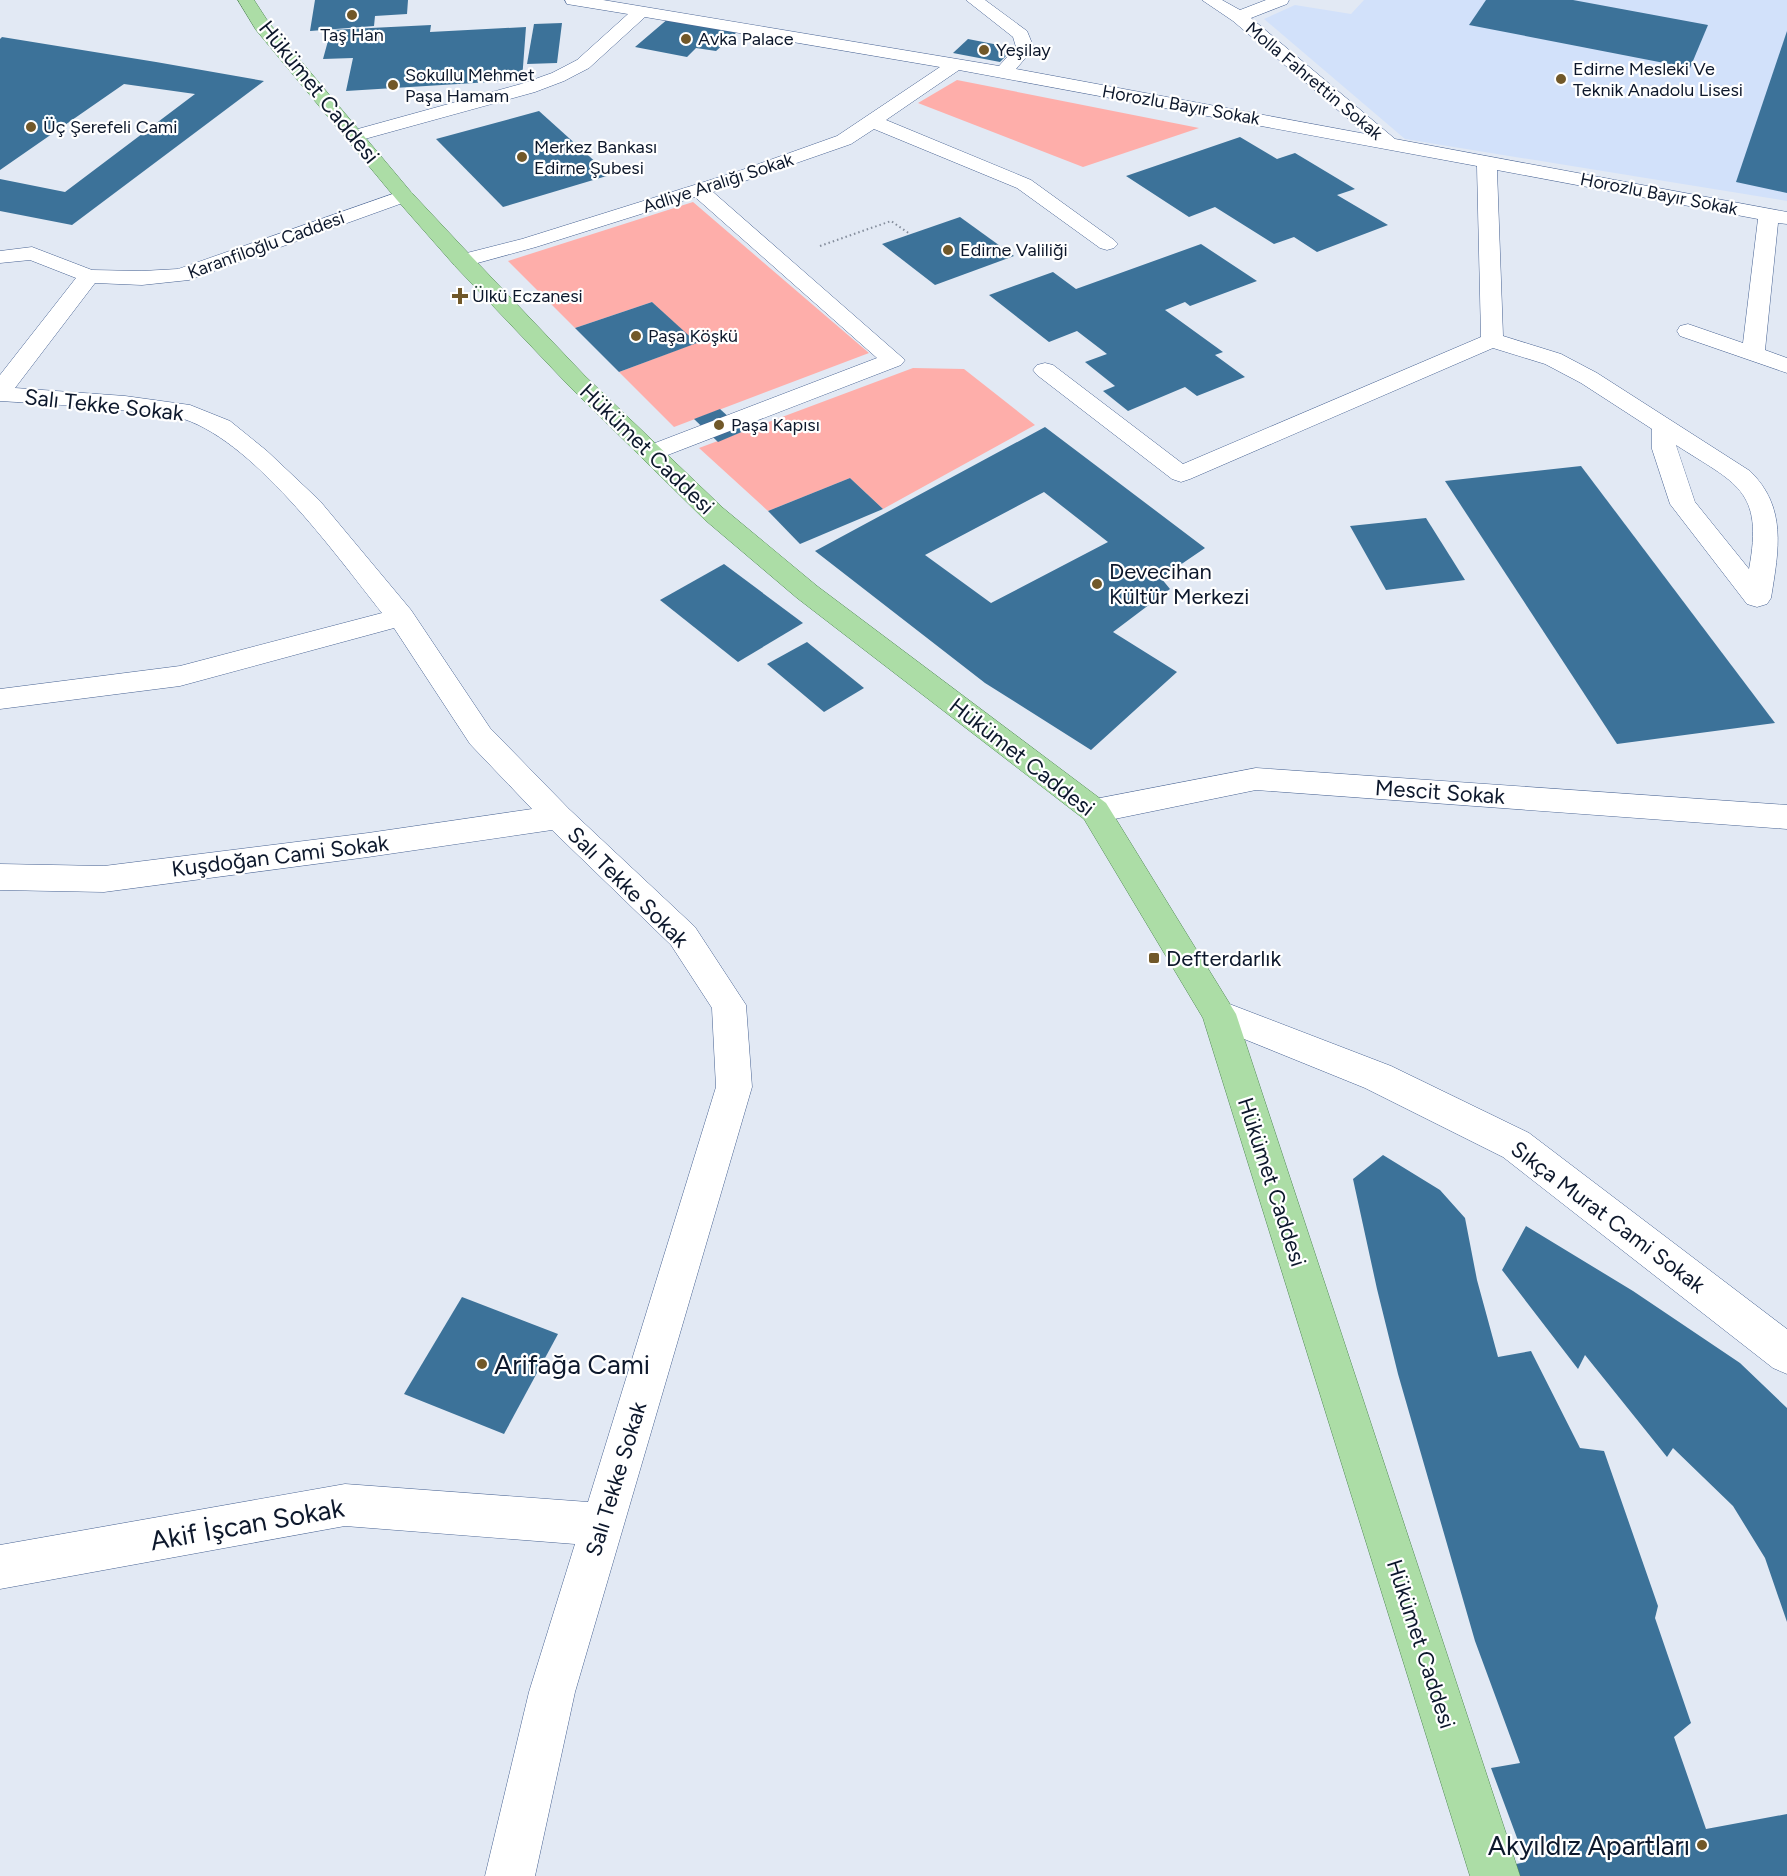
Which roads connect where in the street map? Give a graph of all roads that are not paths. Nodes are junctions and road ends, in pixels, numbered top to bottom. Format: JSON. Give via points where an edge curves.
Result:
{"nodes":[{"id":1,"x":246,"y":0,"type":"edge"},
{"id":2,"x":573,"y":0,"type":"edge"},
{"id":3,"x":974,"y":0,"type":"edge"},
{"id":4,"x":1210,"y":0,"type":"edge"},
{"id":5,"x":1281,"y":0,"type":"edge"},
{"id":6,"x":640,"y":12,"type":"junction"},
{"id":7,"x":1239,"y":17,"type":"junction"},
{"id":8,"x":955,"y":65,"type":"junction"},
{"id":9,"x":1003,"y":72,"type":"junction"},
{"id":10,"x":874,"y":122,"type":"junction"},
{"id":11,"x":354,"y":135,"type":"junction"},
{"id":12,"x":1388,"y":143,"type":"junction"},
{"id":13,"x":1487,"y":162,"type":"junction"},
{"id":14,"x":699,"y":190,"type":"junction"},
{"id":15,"x":404,"y":196,"type":"junction"},
{"id":16,"x":1778,"y":217,"type":"edge"},
{"id":17,"x":1107,"y":244,"type":"dead end"},
{"id":18,"x":0,"y":257,"type":"edge"},
{"id":19,"x":463,"y":261,"type":"junction"},
{"id":20,"x":89,"y":276,"type":"junction"},
{"id":21,"x":1688,"y":331,"type":"dead end"},
{"id":22,"x":1492,"y":340,"type":"junction"},
{"id":23,"x":1753,"y":354,"type":"junction"},
{"id":24,"x":1787,"y":366,"type":"edge"},
{"id":25,"x":1045,"y":370,"type":"dead end"},
{"id":26,"x":0,"y":392,"type":"edge"},
{"id":27,"x":1664,"y":425,"type":"junction"},
{"id":28,"x":651,"y":453,"type":"junction"},
{"id":29,"x":401,"y":617,"type":"junction"},
{"id":30,"x":0,"y":699,"type":"edge"},
{"id":31,"x":1095,"y":811,"type":"junction"},
{"id":32,"x":558,"y":817,"type":"junction"},
{"id":33,"x":1787,"y":817,"type":"edge"},
{"id":34,"x":0,"y":877,"type":"edge"},
{"id":35,"x":1219,"y":1014,"type":"junction"},
{"id":36,"x":1787,"y":1354,"type":"edge"},
{"id":37,"x":603,"y":1525,"type":"junction"},
{"id":38,"x":0,"y":1567,"type":"edge"},
{"id":39,"x":510,"y":1876,"type":"edge"},
{"id":40,"x":1495,"y":1876,"type":"edge"}],
"edges":[{"from":1,"to":11,"type":"main road","name":"Hükümet Caddesi","via":[[262,26]]},
{"from":2,"to":6,"type":"street","name":"Horozlu Bayır Sokak"},
{"from":3,"to":9,"type":"street","via":[[1021,35],[1025,48]]},
{"from":4,"to":7,"type":"street","name":"Molla Fahrettin Sokak"},
{"from":5,"to":7,"type":"street"},
{"from":6,"to":8,"type":"street","name":"Horozlu Bayır Sokak"},
{"from":6,"to":11,"type":"street","via":[[583,64],[558,77]]},
{"from":7,"to":12,"type":"street","name":"Molla Fahrettin Sokak"},
{"from":8,"to":9,"type":"street","name":"Horozlu Bayır Sokak"},
{"from":8,"to":10,"type":"street","name":"Adliye Aralığı Sokak"},
{"from":9,"to":12,"type":"street","name":"Horozlu Bayır Sokak"},
{"from":10,"to":14,"type":"street","name":"Adliye Aralığı Sokak","via":[[844,140]]},
{"from":10,"to":17,"type":"street","via":[[1024,184]]},
{"from":11,"to":15,"type":"main road","name":"Hükümet Caddesi"},
{"from":12,"to":13,"type":"street","name":"Horozlu Bayır Sokak"},
{"from":13,"to":16,"type":"street","name":"Horozlu Bayır Sokak"},
{"from":13,"to":22,"type":"street"},
{"from":14,"to":19,"type":"street","name":"Adliye Aralığı Sokak"},
{"from":14,"to":28,"type":"street","via":[[893,360]]},
{"from":15,"to":19,"type":"main road","name":"Hükümet Caddesi"},
{"from":15,"to":20,"type":"street","name":"Karanfiloğlu Caddesi","via":[[181,275]]},
{"from":16,"to":23,"type":"street"},
{"from":18,"to":20,"type":"street","name":"Karanfiloğlu Caddesi","via":[[32,253]]},
{"from":19,"to":28,"type":"main road","name":"Hükümet Caddesi"},
{"from":20,"to":26,"type":"street"},
{"from":21,"to":23,"type":"street"},
{"from":22,"to":25,"type":"street","via":[[1181,474]]},
{"from":22,"to":27,"type":"street","via":[[1553,359]]},
{"from":23,"to":24,"type":"street"},
{"from":26,"to":29,"type":"street","name":"Salı Tekke Sokak","via":[[182,410],[221,426],[311,507]]},
{"from":27,"to":27,"type":"street","via":[[1664,449],[1683,504],[1757,598],[1766,552],[1761,498],[1741,476]]},
{"from":28,"to":31,"type":"main road","name":"Hükümet Caddesi","via":[[714,514],[807,592]]},
{"from":29,"to":30,"type":"street","via":[[180,676]]},
{"from":29,"to":32,"type":"street","name":"Salı Tekke Sokak","via":[[480,736]]},
{"from":31,"to":33,"type":"street","name":"Mescit Sokak","via":[[1256,779]]},
{"from":31,"to":35,"type":"main road","name":"Hükümet Caddesi"},
{"from":32,"to":34,"type":"street","name":"Kuşdoğan Cami Sokak","via":[[104,879]]},
{"from":32,"to":37,"type":"street","name":"Salı Tekke Sokak","via":[[683,936],[729,1005],[734,1088]]},
{"from":35,"to":36,"type":"street","name":"Sıkça Murat Cami Sokak","via":[[1378,1077],[1516,1145]]},
{"from":35,"to":40,"type":"main road","name":"Hükümet Caddesi"},
{"from":37,"to":38,"type":"street","name":"Akif İşcan Sokak","via":[[345,1504]]},
{"from":37,"to":39,"type":"street","name":"Salı Tekke Sokak","via":[[552,1692]]}]}
